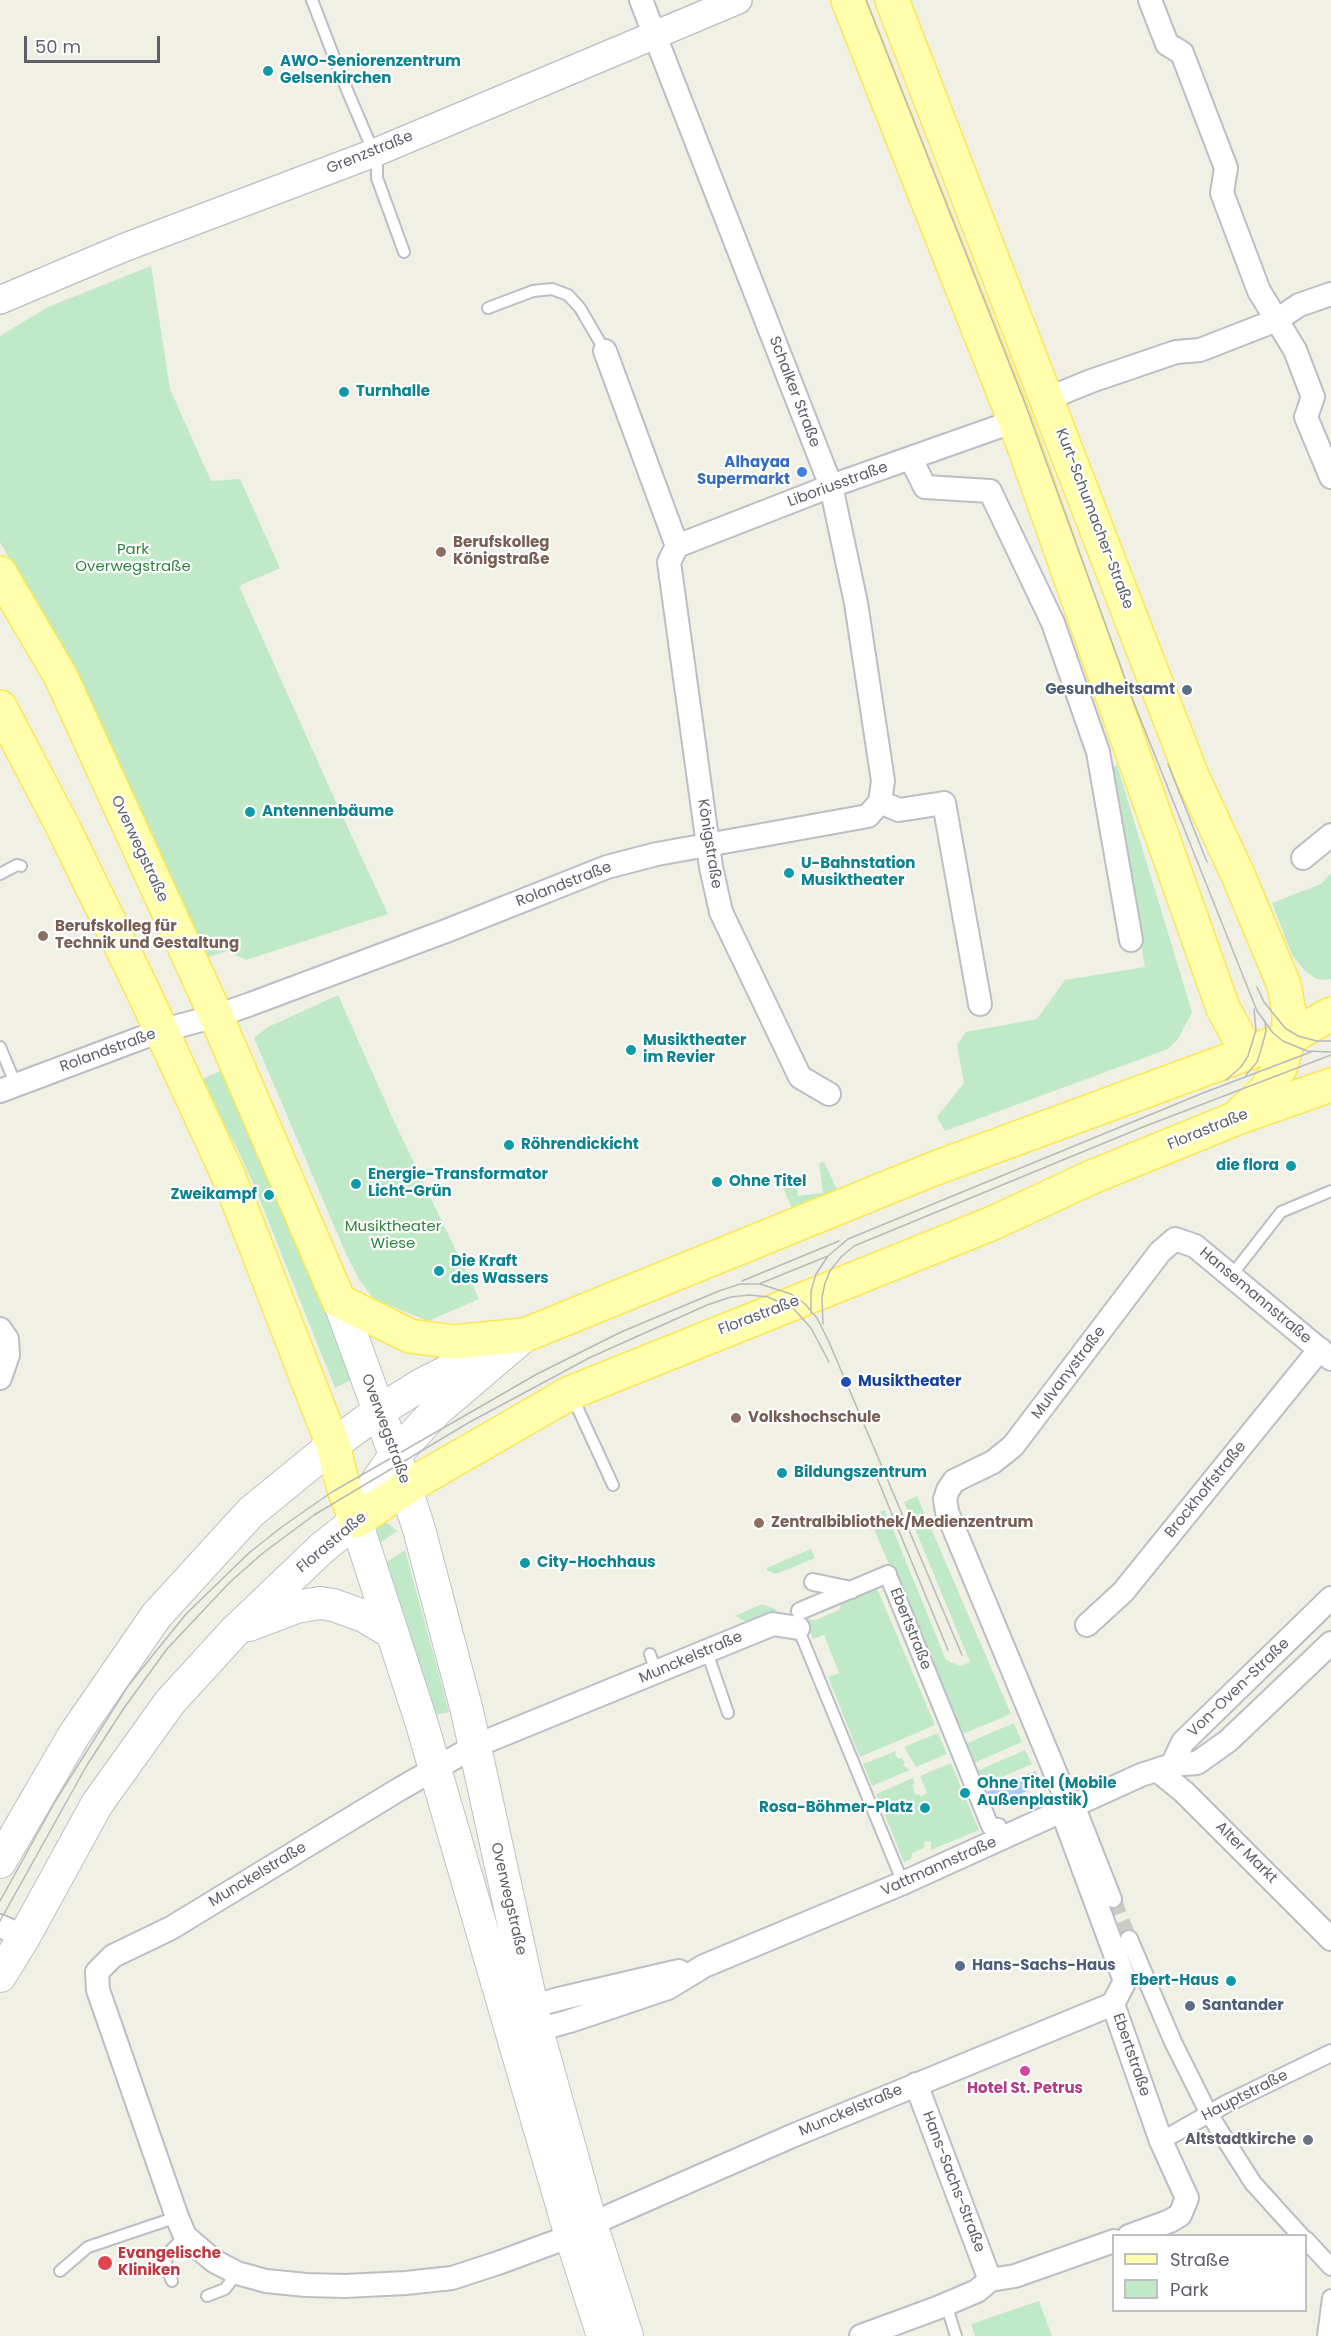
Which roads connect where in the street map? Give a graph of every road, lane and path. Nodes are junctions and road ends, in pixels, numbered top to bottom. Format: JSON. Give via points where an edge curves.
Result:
{"nodes":[{"id":1,"x":312,"y":0,"type":"edge"},
{"id":2,"x":641,"y":0,"type":"edge"},
{"id":3,"x":738,"y":0,"type":"edge"},
{"id":4,"x":848,"y":0,"type":"edge"},
{"id":5,"x":892,"y":0,"type":"edge"},
{"id":6,"x":1150,"y":0,"type":"edge"},
{"id":7,"x":655,"y":33,"type":"junction"},
{"id":8,"x":374,"y":153,"type":"junction"},
{"id":9,"x":404,"y":252,"type":"dead end"},
{"id":10,"x":1331,"y":294,"type":"edge"},
{"id":11,"x":0,"y":300,"type":"edge"},
{"id":12,"x":488,"y":308,"type":"dead end"},
{"id":13,"x":1276,"y":320,"type":"junction"},
{"id":14,"x":605,"y":351,"type":"joint"},
{"id":15,"x":1047,"y":399,"type":"junction"},
{"id":16,"x":1015,"y":421,"type":"junction"},
{"id":17,"x":911,"y":459,"type":"junction"},
{"id":18,"x":1331,"y":477,"type":"edge"},
{"id":19,"x":831,"y":486,"type":"junction"},
{"id":20,"x":673,"y":554,"type":"junction"},
{"id":21,"x":0,"y":573,"type":"edge"},
{"id":22,"x":0,"y":707,"type":"edge"},
{"id":23,"x":880,"y":802,"type":"junction"},
{"id":24,"x":1331,"y":835,"type":"edge"},
{"id":25,"x":708,"y":845,"type":"junction"},
{"id":26,"x":1303,"y":858,"type":"dead end"},
{"id":27,"x":21,"y":866,"type":"dead end"},
{"id":28,"x":0,"y":874,"type":"edge"},
{"id":29,"x":1131,"y":940,"type":"dead end"},
{"id":30,"x":1284,"y":985,"type":"junction"},
{"id":31,"x":980,"y":1004,"type":"dead end"},
{"id":32,"x":1331,"y":1007,"type":"edge"},
{"id":33,"x":1223,"y":1008,"type":"junction"},
{"id":34,"x":1331,"y":1014,"type":"edge"},
{"id":35,"x":216,"y":1016,"type":"junction"},
{"id":36,"x":160,"y":1031,"type":"junction"},
{"id":37,"x":0,"y":1047,"type":"edge"},
{"id":38,"x":1247,"y":1052,"type":"junction"},
{"id":39,"x":1285,"y":1053,"type":"junction"},
{"id":40,"x":1207,"y":1067,"type":"junction"},
{"id":41,"x":1331,"y":1079,"type":"edge"},
{"id":42,"x":1331,"y":1085,"type":"edge"},
{"id":43,"x":8,"y":1088,"type":"edge"},
{"id":44,"x":829,"y":1094,"type":"dead end"},
{"id":45,"x":1237,"y":1118,"type":"junction"},
{"id":46,"x":1331,"y":1191,"type":"edge"},
{"id":47,"x":1175,"y":1239,"type":"joint"},
{"id":48,"x":1231,"y":1276,"type":"junction"},
{"id":49,"x":339,"y":1301,"type":"junction"},
{"id":50,"x":0,"y":1329,"type":"edge"},
{"id":51,"x":525,"y":1335,"type":"junction"},
{"id":52,"x":1325,"y":1354,"type":"edge"},
{"id":53,"x":0,"y":1378,"type":"edge"},
{"id":54,"x":570,"y":1394,"type":"junction"},
{"id":55,"x":379,"y":1411,"type":"junction"},
{"id":56,"x":333,"y":1445,"type":"junction"},
{"id":57,"x":395,"y":1455,"type":"junction"},
{"id":58,"x":613,"y":1485,"type":"dead end"},
{"id":59,"x":407,"y":1487,"type":"junction"},
{"id":60,"x":948,"y":1490,"type":"joint"},
{"id":61,"x":356,"y":1521,"type":"junction"},
{"id":62,"x":813,"y":1582,"type":"dead end"},
{"id":63,"x":851,"y":1590,"type":"junction"},
{"id":64,"x":1331,"y":1598,"type":"edge"},
{"id":65,"x":799,"y":1620,"type":"junction"},
{"id":66,"x":1087,"y":1625,"type":"dead end"},
{"id":67,"x":235,"y":1631,"type":"junction"},
{"id":68,"x":391,"y":1632,"type":"junction"},
{"id":69,"x":1331,"y":1643,"type":"edge"},
{"id":70,"x":707,"y":1652,"type":"junction"},
{"id":71,"x":728,"y":1713,"type":"dead end"},
{"id":72,"x":475,"y":1746,"type":"junction"},
{"id":73,"x":1164,"y":1768,"type":"junction"},
{"id":74,"x":435,"y":1770,"type":"junction"},
{"id":75,"x":1069,"y":1808,"type":"junction"},
{"id":76,"x":1002,"y":1839,"type":"junction"},
{"id":77,"x":0,"y":1862,"type":"edge"},
{"id":78,"x":903,"y":1882,"type":"junction"},
{"id":79,"x":1113,"y":1899,"type":"tunnel mouth"},
{"id":80,"x":12,"y":1931,"type":"edge"},
{"id":81,"x":1130,"y":1939,"type":"tunnel mouth"},
{"id":82,"x":1331,"y":1939,"type":"edge"},
{"id":83,"x":0,"y":1976,"type":"edge"},
{"id":84,"x":1113,"y":2004,"type":"junction"},
{"id":85,"x":526,"y":2020,"type":"junction"},
{"id":86,"x":1331,"y":2054,"type":"edge"},
{"id":87,"x":916,"y":2084,"type":"junction"},
{"id":88,"x":1209,"y":2114,"type":"junction"},
{"id":89,"x":1161,"y":2141,"type":"junction"},
{"id":90,"x":181,"y":2226,"type":"junction"},
{"id":91,"x":581,"y":2230,"type":"junction"},
{"id":92,"x":1132,"y":2234,"type":"edge"},
{"id":93,"x":1301,"y":2234,"type":"edge"},
{"id":94,"x":1112,"y":2241,"type":"edge"},
{"id":95,"x":1307,"y":2242,"type":"edge"},
{"id":96,"x":1331,"y":2267,"type":"edge"},
{"id":97,"x":60,"y":2271,"type":"dead end"},
{"id":98,"x":237,"y":2273,"type":"junction"},
{"id":99,"x":990,"y":2280,"type":"junction"},
{"id":100,"x":172,"y":2281,"type":"dead end"},
{"id":101,"x":207,"y":2296,"type":"dead end"},
{"id":102,"x":1331,"y":2298,"type":"edge"},
{"id":103,"x":946,"y":2304,"type":"junction"},
{"id":104,"x":603,"y":2336,"type":"edge"},
{"id":105,"x":627,"y":2336,"type":"edge"},
{"id":106,"x":861,"y":2336,"type":"edge"},
{"id":107,"x":956,"y":2336,"type":"edge"},
{"id":108,"x":1326,"y":2336,"type":"edge"}],
"edges":[{"from":1,"to":8,"type":"lane"},
{"from":2,"to":7,"type":"street","name":"Schalker Straße"},
{"from":3,"to":7,"type":"street","name":"Grenzstraße"},
{"from":4,"to":16,"type":"main road"},
{"from":5,"to":15,"type":"main road","name":"Kurt-Schumacher-Straße"},
{"from":6,"to":13,"type":"street","via":[[1167,44],[1182,53],[1226,168],[1222,193],[1259,291]]},
{"from":7,"to":8,"type":"street","name":"Grenzstraße"},
{"from":7,"to":19,"type":"street","name":"Schalker Straße"},
{"from":8,"to":9,"type":"lane","via":[[377,178]]},
{"from":8,"to":11,"type":"street","name":"Grenzstraße","via":[[123,248]]},
{"from":10,"to":13,"type":"street","via":[[1299,305]]},
{"from":12,"to":14,"type":"lane","via":[[533,291],[552,289],[568,295],[580,308]]},
{"from":13,"to":15,"type":"street","via":[[1200,350],[1176,352]]},
{"from":13,"to":18,"type":"street","via":[[1295,350],[1313,397],[1306,417]]},
{"from":14,"to":20,"type":"street","name":"Königstraße"},
{"from":15,"to":30,"type":"main road","name":"Kurt-Schumacher-Straße","via":[[1192,776]]},
{"from":16,"to":17,"type":"street","name":"Liboriusstraße"},
{"from":16,"to":33,"type":"main road"},
{"from":17,"to":19,"type":"street","name":"Liboriusstraße"},
{"from":17,"to":29,"type":"street","via":[[925,487],[990,491],[1053,623],[1098,752]]},
{"from":19,"to":20,"type":"street","name":"Liboriusstraße"},
{"from":19,"to":23,"type":"street","name":"Schalker Straße","via":[[861,637],[883,781]]},
{"from":20,"to":25,"type":"street","name":"Königstraße","via":[[670,580]]},
{"from":21,"to":35,"type":"main road","name":"Overwegstraße","via":[[61,677]]},
{"from":22,"to":36,"type":"main road","name":"Overwegstraße"},
{"from":23,"to":25,"type":"street","name":"Rolandstraße","via":[[868,816]]},
{"from":23,"to":31,"type":"street","via":[[899,810],[944,803]]},
{"from":24,"to":26,"type":"street"},
{"from":25,"to":35,"type":"street","name":"Rolandstraße","via":[[607,867]]},
{"from":25,"to":44,"type":"street","name":"Königstraße","via":[[721,912],[800,1077]]},
{"from":27,"to":28,"type":"lane"},
{"from":30,"to":32,"type":"main road","via":[[1305,1002]]},
{"from":30,"to":39,"type":"main road","name":"Kurt-Schumacher-Straße","via":[[1290,1012]]},
{"from":33,"to":38,"type":"main road"},
{"from":33,"to":40,"type":"main road","via":[[1215,1051]]},
{"from":34,"to":39,"type":"main road"},
{"from":35,"to":36,"type":"street","name":"Rolandstraße"},
{"from":35,"to":49,"type":"main road","name":"Overwegstraße"},
{"from":36,"to":43,"type":"street","name":"Rolandstraße"},
{"from":36,"to":56,"type":"main road","name":"Overwegstraße","via":[[229,1177]]},
{"from":37,"to":43,"type":"lane"},
{"from":38,"to":39,"type":"main road"},
{"from":38,"to":40,"type":"main road"},
{"from":39,"to":41,"type":"main road","via":[[1311,1078]]},
{"from":39,"to":45,"type":"main road","via":[[1264,1092]]},
{"from":40,"to":51,"type":"main road","via":[[876,1191]]},
{"from":42,"to":45,"type":"main road","name":"Florastraße"},
{"from":45,"to":54,"type":"main road","name":"Florastraße","via":[[983,1227]]},
{"from":46,"to":48,"type":"lane","via":[[1281,1212]]},
{"from":47,"to":48,"type":"street","name":"Hansemannstraße","via":[[1195,1246]]},
{"from":47,"to":60,"type":"street","name":"Mulvanystraße","via":[[1160,1251],[1013,1446],[993,1462],[954,1481]]},
{"from":48,"to":52,"type":"street","name":"Hansemannstraße"},
{"from":49,"to":51,"type":"main road","via":[[418,1338],[454,1342]]},
{"from":49,"to":55,"type":"main road","name":"Overwegstraße"},
{"from":50,"to":53,"type":"street","via":[[7,1339],[8,1355]]},
{"from":51,"to":55,"type":"main road","via":[[480,1354]]},
{"from":51,"to":57,"type":"main road","via":[[437,1410]]},
{"from":52,"to":66,"type":"street","name":"Brockhoffstraße","via":[[1123,1592]]},
{"from":54,"to":58,"type":"lane"},
{"from":54,"to":59,"type":"main road","name":"Florastraße"},
{"from":55,"to":56,"type":"main road"},
{"from":55,"to":57,"type":"main road","name":"Overwegstraße"},
{"from":56,"to":61,"type":"main road","name":"Overwegstraße"},
{"from":56,"to":77,"type":"main road","via":[[251,1512],[156,1616],[74,1735]]},
{"from":57,"to":59,"type":"main road","name":"Overwegstraße"},
{"from":57,"to":61,"type":"main road","via":[[367,1496]]},
{"from":59,"to":61,"type":"main road","name":"Florastraße"},
{"from":59,"to":72,"type":"main road","name":"Overwegstraße"},
{"from":60,"to":75,"type":"street","name":"Ebertstraße","via":[[947,1512]]},
{"from":61,"to":67,"type":"main road","name":"Florastraße"},
{"from":61,"to":68,"type":"main road","name":"Overwegstraße"},
{"from":62,"to":63,"type":"street"},
{"from":63,"to":65,"type":"street"},
{"from":63,"to":76,"type":"street","name":"Ebertstraße","via":[[889,1577],[990,1826],[998,1827]]},
{"from":64,"to":73,"type":"street","name":"Von-Oven-Straße","via":[[1183,1742]]},
{"from":65,"to":70,"type":"street","name":"Munckelstraße","via":[[773,1624]]},
{"from":65,"to":78,"type":"lane"},
{"from":67,"to":68,"type":"main road","name":"Florastraße","via":[[296,1607],[320,1603],[364,1616]]},
{"from":67,"to":80,"type":"main road","name":"Florastraße","via":[[170,1702]]},
{"from":68,"to":74,"type":"main road","name":"Overwegstraße"},
{"from":69,"to":73,"type":"street","name":"Von-Oven-Straße","via":[[1228,1742],[1197,1763]]},
{"from":70,"to":71,"type":"lane"},
{"from":70,"to":72,"type":"street","name":"Munckelstraße","via":[[653,1663]]},
{"from":72,"to":74,"type":"street","name":"Munckelstraße"},
{"from":72,"to":85,"type":"main road","name":"Overwegstraße"},
{"from":73,"to":75,"type":"street","name":"Vattmannstraße"},
{"from":73,"to":82,"type":"street","name":"Alter Markt"},
{"from":74,"to":85,"type":"main road","name":"Overwegstraße"},
{"from":74,"to":90,"type":"street","name":"Munckelstraße","via":[[171,1928],[113,1956],[97,1972],[98,1990]]},
{"from":75,"to":76,"type":"street","name":"Vattmannstraße"},
{"from":75,"to":79,"type":"street","name":"Ebertstraße"},
{"from":75,"to":84,"type":"street","name":"Ebertstraße","via":[[1125,1981]]},
{"from":76,"to":78,"type":"street","name":"Vattmannstraße"},
{"from":78,"to":85,"type":"street","name":"Vattmannstraße","via":[[704,1966],[668,1988],[570,2021]]},
{"from":80,"to":83,"type":"main road","name":"Florastraße"},
{"from":81,"to":88,"type":"street","via":[[1173,2042]]},
{"from":84,"to":87,"type":"street","name":"Munckelstraße"},
{"from":84,"to":89,"type":"street","name":"Ebertstraße"},
{"from":85,"to":91,"type":"main road","name":"Overwegstraße"},
{"from":86,"to":88,"type":"street","name":"Hauptstraße"},
{"from":87,"to":91,"type":"street","name":"Munckelstraße"},
{"from":87,"to":99,"type":"street","name":"Hans-Sachs-Straße"},
{"from":88,"to":89,"type":"street","name":"Hauptstraße"},
{"from":88,"to":93,"type":"street","via":[[1253,2183]]},
{"from":89,"to":92,"type":"street","name":"Ebertstraße","via":[[1187,2198],[1180,2215]]},
{"from":90,"to":97,"type":"lane","via":[[88,2247]]},
{"from":90,"to":98,"type":"street","name":"Munckelstraße","via":[[214,2261]]},
{"from":90,"to":100,"type":"lane","via":[[165,2265]]},
{"from":91,"to":98,"type":"street","name":"Munckelstraße","via":[[452,2278],[345,2286],[266,2281]]},
{"from":91,"to":104,"type":"main road","name":"Overwegstraße"},
{"from":91,"to":105,"type":"main road","name":"Overwegstraße"},
{"from":94,"to":99,"type":"street","via":[[1015,2276]]},
{"from":95,"to":96,"type":"street"},
{"from":98,"to":101,"type":"lane","via":[[225,2289]]},
{"from":99,"to":103,"type":"street","via":[[978,2291]]},
{"from":102,"to":108,"type":"street"},
{"from":103,"to":106,"type":"street"},
{"from":103,"to":107,"type":"lane"}]}
